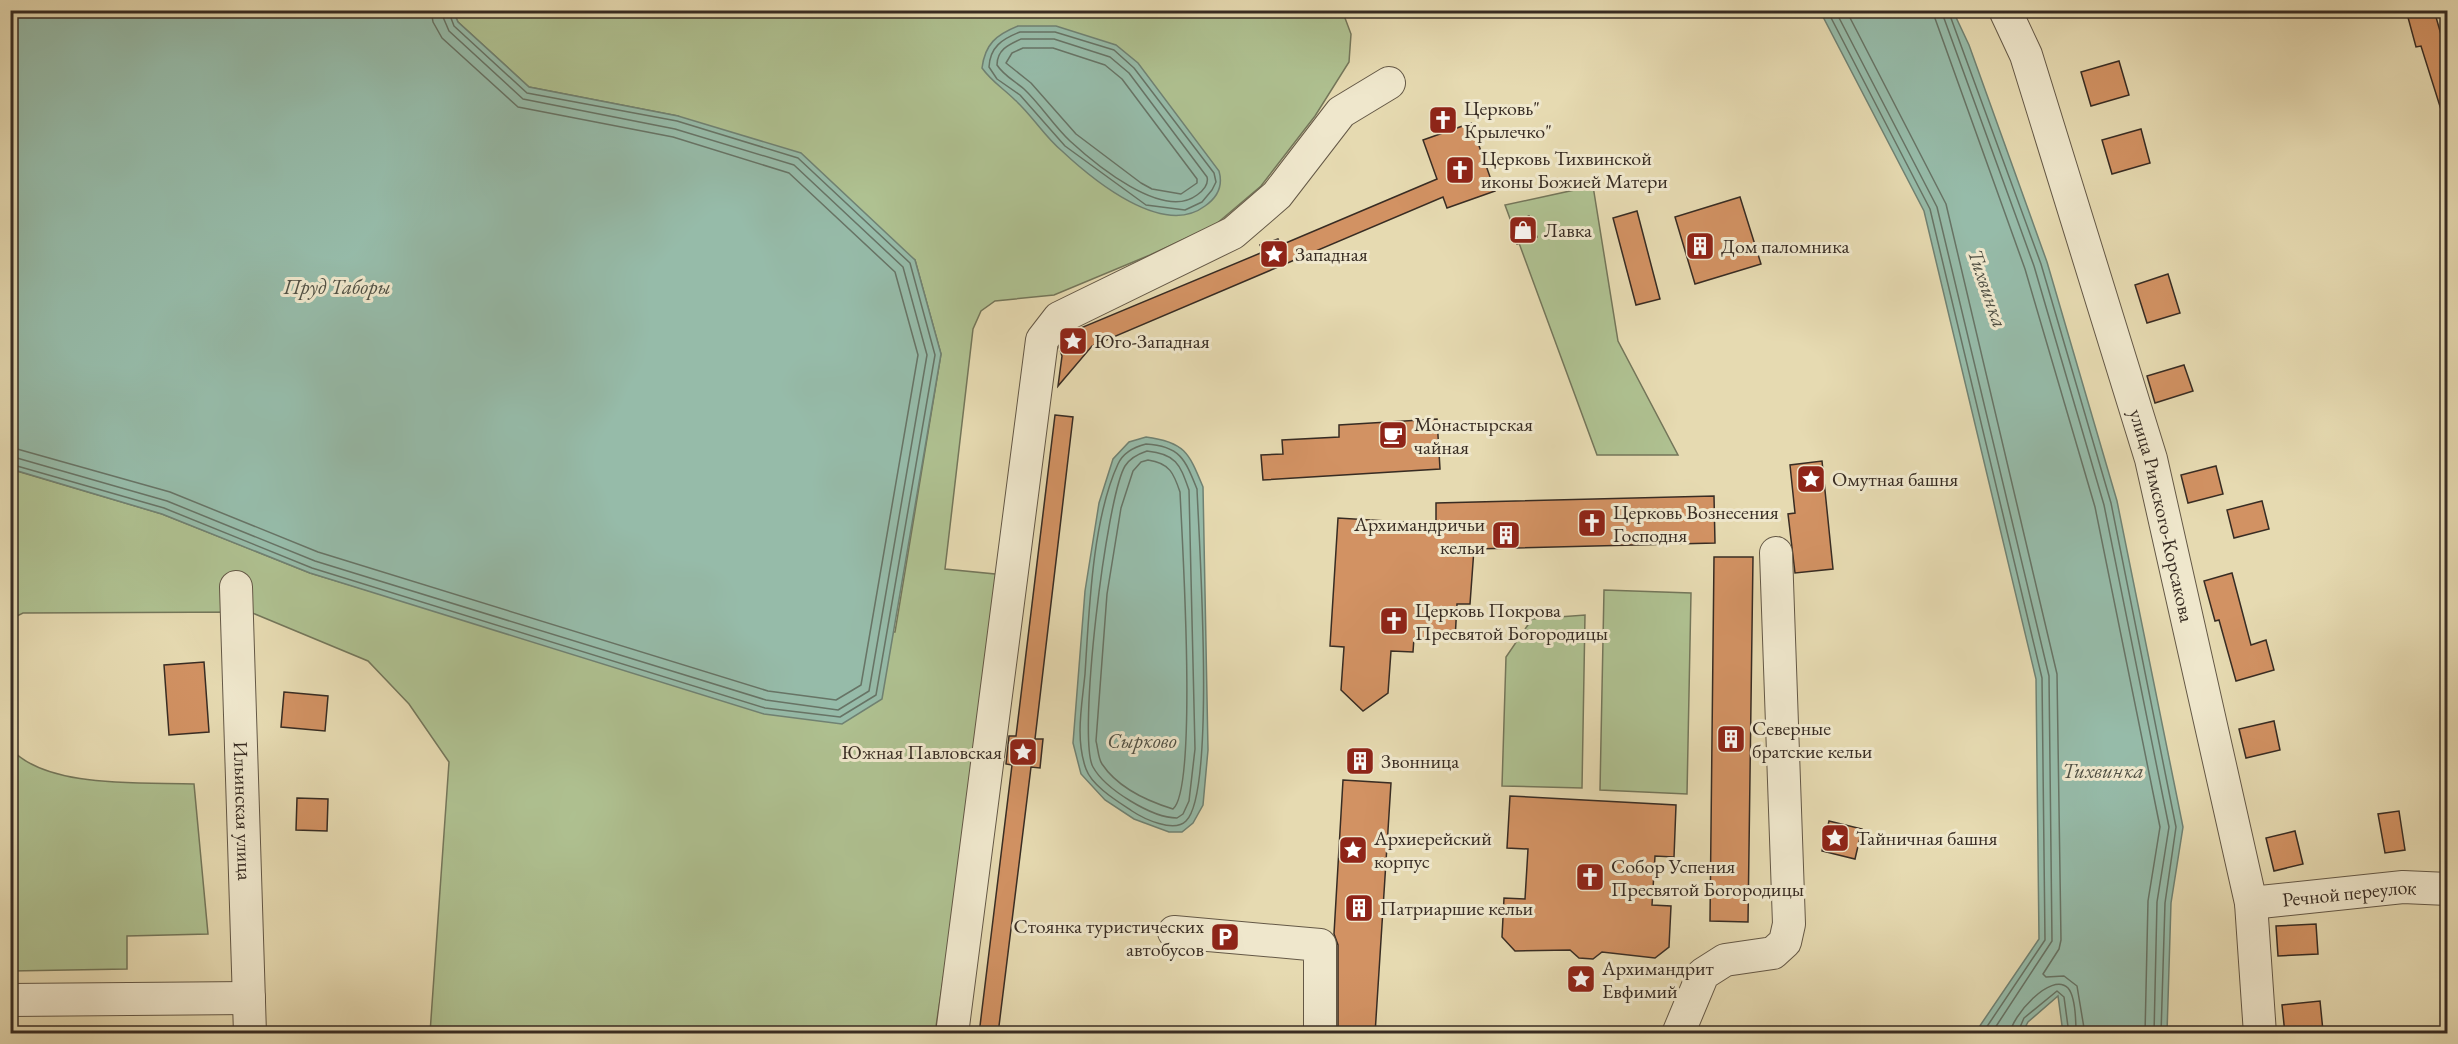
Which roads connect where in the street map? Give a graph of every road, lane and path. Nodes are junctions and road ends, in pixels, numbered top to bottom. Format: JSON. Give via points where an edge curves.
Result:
{"nodes":[{"id":1,"x":2005,"y":10,"type":"edge"},
{"id":2,"x":1389,"y":83,"type":"dead end"},
{"id":3,"x":1776,"y":553,"type":"dead end"},
{"id":4,"x":236,"y":587,"type":"dead end"},
{"id":5,"x":2448,"y":890,"type":"edge"},
{"id":6,"x":2251,"y":903,"type":"junction"},
{"id":7,"x":1174,"y":932,"type":"dead end"},
{"id":8,"x":249,"y":998,"type":"junction"},
{"id":9,"x":10,"y":1000,"type":"edge"},
{"id":10,"x":250,"y":1034,"type":"edge"},
{"id":11,"x":952,"y":1034,"type":"edge"},
{"id":12,"x":1320,"y":1034,"type":"edge"},
{"id":13,"x":1678,"y":1034,"type":"edge"},
{"id":14,"x":2260,"y":1034,"type":"edge"}],
"edges":[{"from":1,"to":6,"type":"street","name":"улица Римского-Корсакова","via":[[2026,55],[2151,459]]},
{"from":2,"to":11,"type":"street","via":[[1341,112],[1277,195],[1233,233],[1059,318],[1042,340]]},
{"from":3,"to":13,"type":"street","via":[[1789,924],[1785,942],[1773,953],[1725,960],[1703,974]]},
{"from":4,"to":8,"type":"street","name":"Ильинская улица"},
{"from":5,"to":6,"type":"street","name":"Речной переулок","via":[[2403,887]]},
{"from":6,"to":14,"type":"street","name":"улица Римского-Корсакова"},
{"from":7,"to":12,"type":"street","via":[[1320,945]]},
{"from":8,"to":9,"type":"street"},
{"from":8,"to":10,"type":"street","name":"Ильинская улица"}]}
